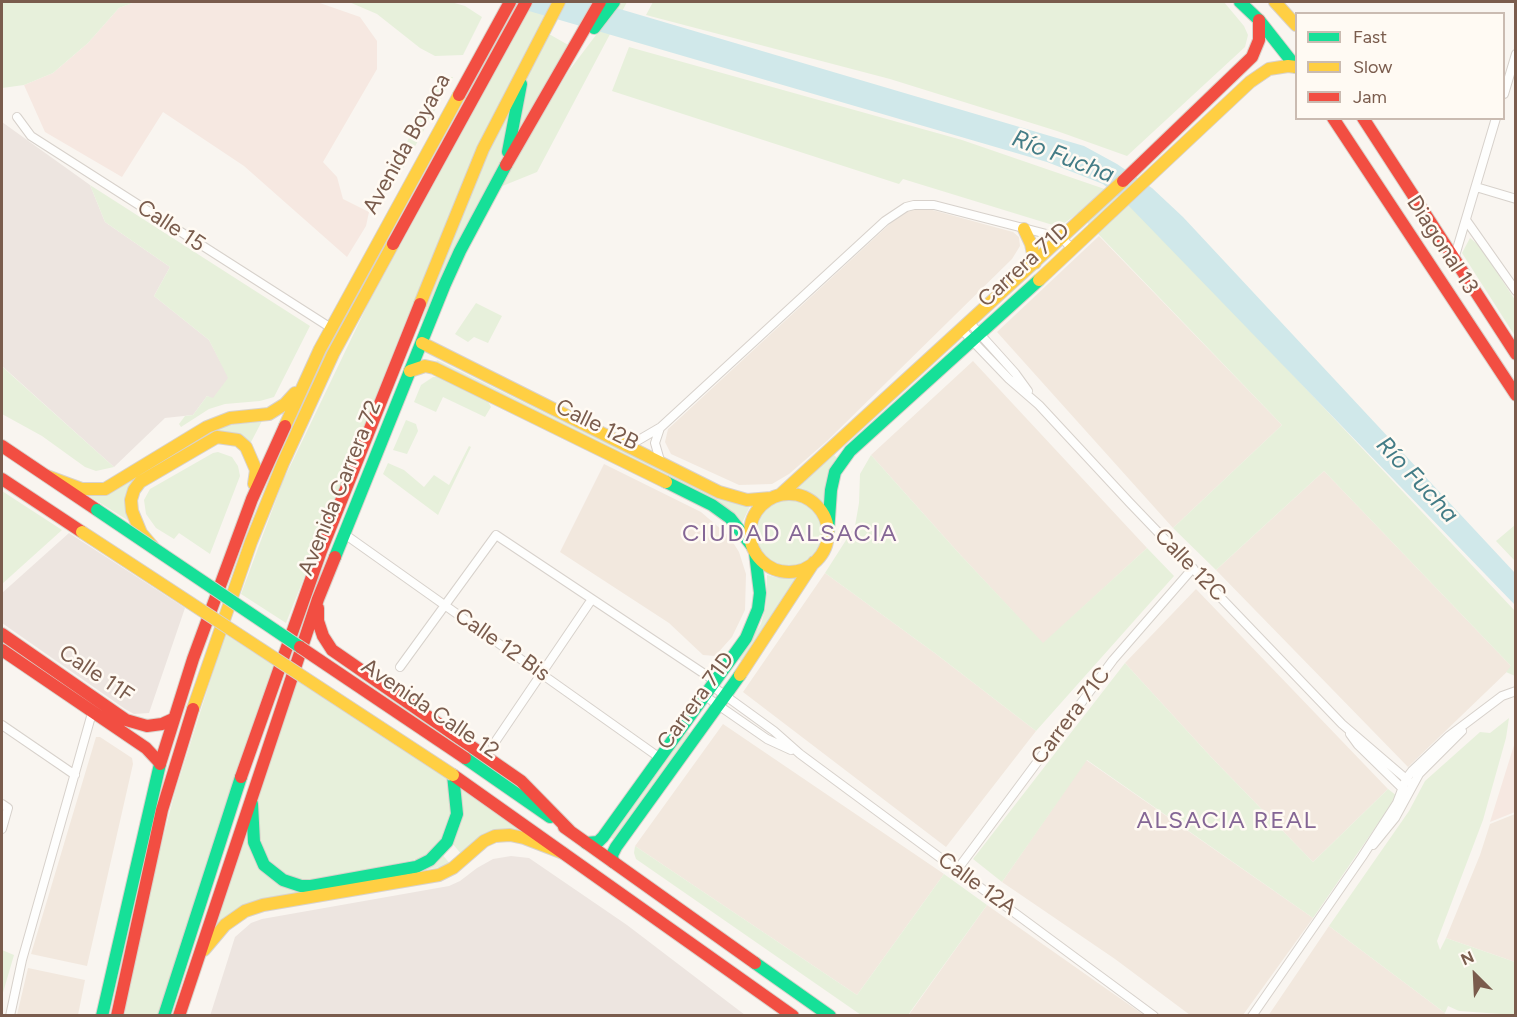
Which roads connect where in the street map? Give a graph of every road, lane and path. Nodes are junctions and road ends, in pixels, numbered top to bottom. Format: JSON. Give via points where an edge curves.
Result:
{"nodes":[{"id":1,"x":510,"y":2,"type":"edge"},
{"id":2,"x":526,"y":2,"type":"edge"},
{"id":3,"x":559,"y":2,"type":"edge"},
{"id":4,"x":600,"y":2,"type":"edge"},
{"id":5,"x":614,"y":2,"type":"edge"},
{"id":6,"x":1240,"y":2,"type":"edge"},
{"id":7,"x":1275,"y":2,"type":"edge"},
{"id":8,"x":1259,"y":20,"type":"junction"},
{"id":9,"x":1295,"y":24,"type":"edge"},
{"id":10,"x":577,"y":48,"type":"junction"},
{"id":11,"x":1515,"y":54,"type":"edge"},
{"id":12,"x":1295,"y":66,"type":"edge"},
{"id":13,"x":1295,"y":67,"type":"edge"},
{"id":14,"x":524,"y":69,"type":"junction"},
{"id":15,"x":1505,"y":87,"type":"edge"},
{"id":16,"x":461,"y":91,"type":"junction"},
{"id":17,"x":17,"y":117,"type":"dead end"},
{"id":18,"x":461,"y":119,"type":"junction"},
{"id":19,"x":1334,"y":120,"type":"edge"},
{"id":20,"x":1364,"y":120,"type":"edge"},
{"id":21,"x":1495,"y":120,"type":"edge"},
{"id":22,"x":506,"y":164,"type":"junction"},
{"id":23,"x":1476,"y":187,"type":"junction"},
{"id":24,"x":1515,"y":199,"type":"edge"},
{"id":25,"x":1466,"y":220,"type":"junction"},
{"id":26,"x":1024,"y":229,"type":"junction"},
{"id":27,"x":1062,"y":238,"type":"junction"},
{"id":28,"x":1072,"y":249,"type":"junction"},
{"id":29,"x":1454,"y":260,"type":"junction"},
{"id":30,"x":383,"y":262,"type":"junction"},
{"id":31,"x":1035,"y":263,"type":"junction"},
{"id":32,"x":353,"y":287,"type":"junction"},
{"id":33,"x":1515,"y":291,"type":"edge"},
{"id":34,"x":966,"y":327,"type":"junction"},
{"id":35,"x":331,"y":328,"type":"junction"},
{"id":36,"x":975,"y":337,"type":"junction"},
{"id":37,"x":422,"y":343,"type":"junction"},
{"id":38,"x":1515,"y":354,"type":"edge"},
{"id":39,"x":310,"y":367,"type":"junction"},
{"id":40,"x":410,"y":371,"type":"junction"},
{"id":41,"x":324,"y":372,"type":"junction"},
{"id":42,"x":1515,"y":395,"type":"edge"},
{"id":43,"x":293,"y":406,"type":"junction"},
{"id":44,"x":661,"y":427,"type":"junction"},
{"id":45,"x":617,"y":442,"type":"junction"},
{"id":46,"x":2,"y":446,"type":"edge"},
{"id":47,"x":661,"y":464,"type":"junction"},
{"id":48,"x":47,"y":476,"type":"junction"},
{"id":49,"x":2,"y":479,"type":"edge"},
{"id":50,"x":775,"y":496,"type":"junction"},
{"id":51,"x":252,"y":499,"type":"junction"},
{"id":52,"x":343,"y":533,"type":"junction"},
{"id":53,"x":828,"y":533,"type":"junction"},
{"id":54,"x":238,"y":536,"type":"junction"},
{"id":55,"x":153,"y":547,"type":"junction"},
{"id":56,"x":754,"y":550,"type":"junction"},
{"id":57,"x":814,"y":562,"type":"junction"},
{"id":58,"x":1193,"y":568,"type":"junction"},
{"id":59,"x":236,"y":581,"type":"junction"},
{"id":60,"x":318,"y":599,"type":"junction"},
{"id":61,"x":592,"y":599,"type":"junction"},
{"id":62,"x":445,"y":605,"type":"junction"},
{"id":63,"x":2,"y":634,"type":"edge"},
{"id":64,"x":2,"y":650,"type":"edge"},
{"id":65,"x":400,"y":667,"type":"dead end"},
{"id":66,"x":541,"y":673,"type":"junction"},
{"id":67,"x":711,"y":688,"type":"junction"},
{"id":68,"x":1515,"y":691,"type":"edge"},
{"id":69,"x":722,"y":701,"type":"junction"},
{"id":70,"x":92,"y":713,"type":"junction"},
{"id":71,"x":173,"y":719,"type":"junction"},
{"id":72,"x":1342,"y":723,"type":"junction"},
{"id":73,"x":2,"y":725,"type":"edge"},
{"id":74,"x":271,"y":738,"type":"junction"},
{"id":75,"x":494,"y":745,"type":"dead end"},
{"id":76,"x":660,"y":758,"type":"junction"},
{"id":77,"x":160,"y":763,"type":"junction"},
{"id":78,"x":245,"y":767,"type":"junction"},
{"id":79,"x":75,"y":775,"type":"junction"},
{"id":80,"x":453,"y":775,"type":"junction"},
{"id":81,"x":1409,"y":782,"type":"junction"},
{"id":82,"x":1405,"y":791,"type":"junction"},
{"id":83,"x":252,"y":792,"type":"junction"},
{"id":84,"x":5,"y":806,"type":"edge"},
{"id":85,"x":2,"y":830,"type":"edge"},
{"id":86,"x":570,"y":831,"type":"junction"},
{"id":87,"x":586,"y":843,"type":"junction"},
{"id":88,"x":562,"y":853,"type":"junction"},
{"id":89,"x":613,"y":862,"type":"junction"},
{"id":90,"x":957,"y":870,"type":"junction"},
{"id":91,"x":197,"y":960,"type":"junction"},
{"id":92,"x":10,"y":1016,"type":"edge"},
{"id":93,"x":102,"y":1016,"type":"edge"},
{"id":94,"x":117,"y":1016,"type":"edge"},
{"id":95,"x":164,"y":1016,"type":"edge"},
{"id":96,"x":179,"y":1016,"type":"edge"},
{"id":97,"x":792,"y":1016,"type":"edge"},
{"id":98,"x":830,"y":1016,"type":"edge"},
{"id":99,"x":1154,"y":1016,"type":"edge"},
{"id":100,"x":1252,"y":1016,"type":"edge"}],
"edges":[{"from":1,"to":16,"type":"main road","name":"Avenida Boyaca"},
{"from":2,"to":18,"type":"main road"},
{"from":3,"to":14,"type":"main road","name":"Avenida Carrera 72"},
{"from":4,"to":10,"type":"main road","name":"Avenida Carrera 72"},
{"from":5,"to":10,"type":"main road"},
{"from":6,"to":8,"type":"main road"},
{"from":7,"to":9,"type":"main road"},
{"from":8,"to":12,"type":"main road"},
{"from":8,"to":27,"type":"main road","name":"Carrera 71D","via":[[1259,40],[1252,57]]},
{"from":10,"to":22,"type":"main road","name":"Avenida Carrera 72"},
{"from":11,"to":15,"type":"street"},
{"from":13,"to":28,"type":"main road","name":"Carrera 71D","via":[[1277,66],[1260,74]]},
{"from":14,"to":22,"type":"main road"},
{"from":14,"to":78,"type":"main road","name":"Avenida Carrera 72","via":[[479,158],[321,551]]},
{"from":16,"to":18,"type":"main road"},
{"from":16,"to":32,"type":"main road","name":"Avenida Boyaca"},
{"from":17,"to":35,"type":"street","name":"Calle 15","via":[[31,136]]},
{"from":18,"to":30,"type":"main road"},
{"from":19,"to":42,"type":"main road","name":"Diagonal 13"},
{"from":20,"to":29,"type":"main road","name":"Diagonal 13"},
{"from":21,"to":23,"type":"street"},
{"from":22,"to":37,"type":"main road","name":"Avenida Carrera 72","via":[[460,251]]},
{"from":23,"to":24,"type":"street"},
{"from":23,"to":25,"type":"street"},
{"from":25,"to":29,"type":"street"},
{"from":25,"to":33,"type":"street"},
{"from":26,"to":27,"type":"street"},
{"from":26,"to":31,"type":"main road"},
{"from":26,"to":44,"type":"street","via":[[934,205],[914,205],[900,211]]},
{"from":27,"to":28,"type":"street"},
{"from":27,"to":31,"type":"main road","name":"Carrera 71D"},
{"from":28,"to":36,"type":"main road","name":"Carrera 71D"},
{"from":29,"to":38,"type":"main road","name":"Diagonal 13"},
{"from":30,"to":32,"type":"main road"},
{"from":30,"to":41,"type":"main road"},
{"from":31,"to":34,"type":"main road","name":"Carrera 71D"},
{"from":32,"to":35,"type":"main road"},
{"from":34,"to":36,"type":"street","name":"Calle 12C"},
{"from":34,"to":50,"type":"main road","name":"Carrera 71D"},
{"from":35,"to":39,"type":"main road"},
{"from":36,"to":53,"type":"main road","name":"Carrera 71D","via":[[842,460],[831,490]]},
{"from":36,"to":58,"type":"street","name":"Calle 12C","via":[[1009,379],[1039,405]]},
{"from":37,"to":40,"type":"main road","name":"Avenida Carrera 72"},
{"from":37,"to":45,"type":"main road","name":"Calle 12B"},
{"from":39,"to":43,"type":"main road"},
{"from":39,"to":48,"type":"main road","via":[[291,398],[276,411],[220,421],[105,489],[82,489]]},
{"from":40,"to":52,"type":"main road","name":"Avenida Carrera 72"},
{"from":40,"to":56,"type":"main road","name":"Calle 12B","via":[[425,366],[434,368],[712,505],[730,518]]},
{"from":41,"to":43,"type":"main road"},
{"from":41,"to":59,"type":"main road"},
{"from":43,"to":51,"type":"main road"},
{"from":44,"to":45,"type":"street","via":[[636,441]]},
{"from":44,"to":47,"type":"street","via":[[655,443]]},
{"from":45,"to":47,"type":"main road","name":"Calle 12B"},
{"from":46,"to":48,"type":"main road","name":"Avenida Calle 12"},
{"from":47,"to":50,"type":"main road","name":"Calle 12B","via":[[737,498]]},
{"from":48,"to":55,"type":"main road","name":"Avenida Calle 12","bridge":true},
{"from":49,"to":80,"type":"main road","name":"Avenida Calle 12","bridge":true},
{"from":50,"to":53,"type":"main road","via":[[801,495],[813,502],[825,519]]},
{"from":50,"to":56,"type":"main road","via":[[752,519],[750,537]]},
{"from":51,"to":54,"type":"main road"},
{"from":51,"to":55,"type":"main road","via":[[256,470],[246,447],[227,437],[206,442],[140,482],[134,490],[131,500],[135,522]]},
{"from":52,"to":60,"type":"main road","name":"Avenida Carrera 72"},
{"from":52,"to":62,"type":"street","name":"Calle 12 Bis"},
{"from":53,"to":57,"type":"main road","via":[[823,552]]},
{"from":54,"to":59,"type":"main road"},
{"from":54,"to":71,"type":"main road"},
{"from":55,"to":86,"type":"main road","name":"Avenida Calle 12","bridge":true},
{"from":56,"to":57,"type":"main road","via":[[765,564],[779,570],[794,571]]},
{"from":56,"to":67,"type":"main road","name":"Carrera 71D","via":[[759,578],[758,609],[746,638]]},
{"from":57,"to":69,"type":"main road","name":"Carrera 71D"},
{"from":58,"to":72,"type":"street","name":"Calle 12C"},
{"from":58,"to":90,"type":"street","name":"Carrera 71C","via":[[1113,660]]},
{"from":59,"to":94,"type":"main road","via":[[162,810]]},
{"from":60,"to":74,"type":"main road","name":"Avenida Carrera 72"},
{"from":60,"to":86,"type":"main road","via":[[318,621],[333,650],[521,782]]},
{"from":61,"to":62,"type":"street","name":"Calle 12A","via":[[496,536]]},
{"from":61,"to":66,"type":"street"},
{"from":61,"to":67,"type":"street","name":"Calle 12A"},
{"from":62,"to":65,"type":"street"},
{"from":62,"to":66,"type":"street","name":"Calle 12 Bis"},
{"from":63,"to":71,"type":"main road","name":"Calle 11F","via":[[126,720],[147,726]]},
{"from":64,"to":70,"type":"main road","name":"Calle 11F"},
{"from":66,"to":75,"type":"street"},
{"from":66,"to":76,"type":"street","name":"Calle 12 Bis"},
{"from":67,"to":69,"type":"street","name":"Calle 12A"},
{"from":67,"to":76,"type":"main road","name":"Carrera 71D"},
{"from":68,"to":81,"type":"street","via":[[1502,696],[1449,736],[1419,763]]},
{"from":69,"to":89,"type":"main road","name":"Carrera 71D","via":[[616,847]]},
{"from":69,"to":90,"type":"street","name":"Calle 12A","via":[[767,739],[800,754]]},
{"from":70,"to":77,"type":"main road","name":"Calle 11F","via":[[146,748]]},
{"from":70,"to":79,"type":"street"},
{"from":71,"to":77,"type":"main road"},
{"from":72,"to":81,"type":"street","name":"Calle 12C"},
{"from":72,"to":82,"type":"street","name":"Calle 12C","via":[[1358,745]]},
{"from":73,"to":79,"type":"street"},
{"from":74,"to":78,"type":"main road"},
{"from":74,"to":83,"type":"main road","name":"Avenida Carrera 72"},
{"from":76,"to":87,"type":"main road","name":"Carrera 71D","via":[[603,837],[598,842]]},
{"from":77,"to":93,"type":"main road"},
{"from":78,"to":95,"type":"main road","name":"Avenida Carrera 72"},
{"from":79,"to":92,"type":"street"},
{"from":80,"to":83,"type":"main road","via":[[457,814],[447,842],[430,860],[408,868],[311,886],[291,884],[264,865],[254,842]]},
{"from":80,"to":88,"type":"main road","name":"Avenida Calle 12"},
{"from":81,"to":82,"type":"street"},
{"from":82,"to":100,"type":"street"},
{"from":83,"to":91,"type":"main road","name":"Avenida Carrera 72"},
{"from":84,"to":85,"type":"street"},
{"from":86,"to":87,"type":"main road","name":"Avenida Calle 12"},
{"from":87,"to":89,"type":"main road","name":"Avenida Calle 12"},
{"from":88,"to":91,"type":"main road","via":[[524,838],[495,836],[439,875],[244,911],[225,925]]},
{"from":88,"to":97,"type":"main road","name":"Avenida Calle 12"},
{"from":89,"to":98,"type":"main road","name":"Avenida Calle 12"},
{"from":90,"to":99,"type":"street","name":"Calle 12A"},
{"from":91,"to":96,"type":"main road","name":"Avenida Carrera 72"}]}
